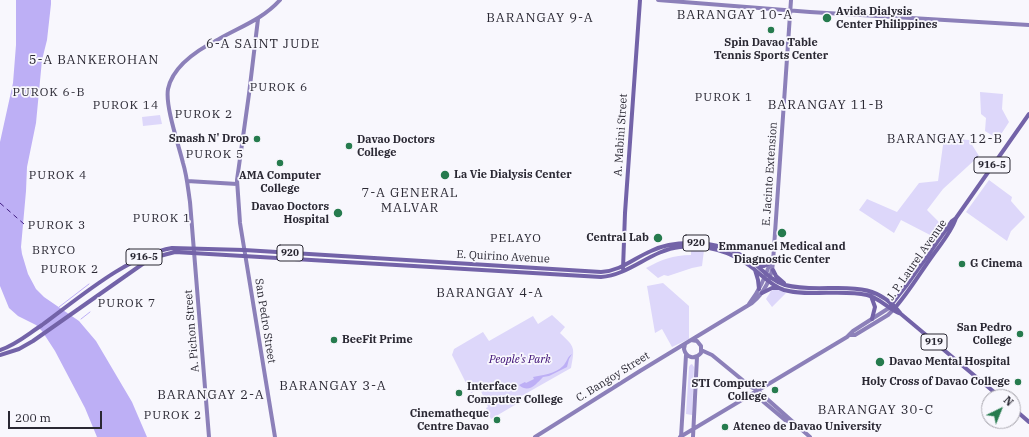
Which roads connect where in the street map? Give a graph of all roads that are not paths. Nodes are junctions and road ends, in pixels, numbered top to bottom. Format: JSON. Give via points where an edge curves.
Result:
{"nodes":[{"id":1,"x":280,"y":0,"type":"edge"},
{"id":2,"x":640,"y":0,"type":"edge"},
{"id":3,"x":658,"y":0,"type":"edge"},
{"id":4,"x":791,"y":0,"type":"edge"},
{"id":5,"x":790,"y":10,"type":"junction"},
{"id":6,"x":258,"y":19,"type":"junction"},
{"id":7,"x":1029,"y":25,"type":"edge"},
{"id":8,"x":1029,"y":114,"type":"edge"},
{"id":9,"x":187,"y":181,"type":"junction"},
{"id":10,"x":236,"y":184,"type":"junction"},
{"id":11,"x":194,"y":250,"type":"junction"},
{"id":12,"x":244,"y":250,"type":"junction"},
{"id":13,"x":773,"y":254,"type":"junction"},
{"id":14,"x":245,"y":256,"type":"junction"},
{"id":15,"x":770,"y":263,"type":"junction"},
{"id":16,"x":756,"y":268,"type":"junction"},
{"id":17,"x":623,"y":269,"type":"junction"},
{"id":18,"x":773,"y":270,"type":"junction"},
{"id":19,"x":768,"y":277,"type":"junction"},
{"id":20,"x":788,"y":285,"type":"junction"},
{"id":21,"x":779,"y":288,"type":"junction"},
{"id":22,"x":857,"y":288,"type":"junction"},
{"id":23,"x":760,"y":291,"type":"junction"},
{"id":24,"x":857,"y":294,"type":"junction"},
{"id":25,"x":871,"y":296,"type":"junction"},
{"id":26,"x":892,"y":307,"type":"junction"},
{"id":27,"x":872,"y":319,"type":"junction"},
{"id":28,"x":701,"y":334,"type":"junction"},
{"id":29,"x":850,"y":335,"type":"junction"},
{"id":30,"x":691,"y":340,"type":"junction"},
{"id":31,"x":686,"y":343,"type":"junction"},
{"id":32,"x":700,"y":344,"type":"junction"},
{"id":33,"x":0,"y":350,"type":"edge"},
{"id":34,"x":701,"y":350,"type":"junction"},
{"id":35,"x":0,"y":355,"type":"edge"},
{"id":36,"x":686,"y":355,"type":"junction"},
{"id":37,"x":697,"y":357,"type":"junction"},
{"id":38,"x":749,"y":385,"type":"junction"},
{"id":39,"x":764,"y":386,"type":"junction"},
{"id":40,"x":990,"y":389,"type":"edge"},
{"id":41,"x":755,"y":392,"type":"junction"},
{"id":42,"x":764,"y":396,"type":"junction"},
{"id":43,"x":1021,"y":415,"type":"edge"},
{"id":44,"x":791,"y":422,"type":"junction"},
{"id":45,"x":1029,"y":422,"type":"edge"},
{"id":46,"x":694,"y":428,"type":"junction"},
{"id":47,"x":209,"y":437,"type":"edge"},
{"id":48,"x":275,"y":437,"type":"edge"},
{"id":49,"x":535,"y":437,"type":"edge"},
{"id":50,"x":681,"y":437,"type":"edge"},
{"id":51,"x":693,"y":437,"type":"edge"},
{"id":52,"x":810,"y":437,"type":"edge"}],
"edges":[{"from":1,"to":6,"type":"main road","name":"A. Pichon Street"},
{"from":2,"to":17,"type":"main road","name":"A. Mabini Street"},
{"from":3,"to":5,"type":"main road"},
{"from":4,"to":5,"type":"main road","name":"E. Jacinto Extension"},
{"from":5,"to":7,"type":"main road"},
{"from":5,"to":13,"type":"main road","name":"E. Jacinto Extension"},
{"from":6,"to":9,"type":"main road","name":"A. Pichon Street","via":[[194,54],[177,71],[169,85],[170,108]]},
{"from":6,"to":10,"type":"main road","name":"San Pedro Street"},
{"from":8,"to":26,"type":"main road","name":"J. P. Laurel Avenue","number":"916-5","via":[[956,218],[940,246]]},
{"from":9,"to":10,"type":"main road"},
{"from":9,"to":11,"type":"main road","name":"A. Pichon Street"},
{"from":10,"to":12,"type":"main road","name":"San Pedro Street"},
{"from":11,"to":12,"type":"main road","name":"E. Quirino Avenue","number":"920"},
{"from":11,"to":14,"type":"main road","name":"E. Quirino Avenue","number":"920"},
{"from":11,"to":33,"type":"main road","name":"E. Quirino Avenue","number":"916-5","via":[[172,248],[125,266],[15,343]]},
{"from":11,"to":35,"type":"main road","name":"E. Quirino Avenue","number":"916-5","via":[[175,252],[144,263],[42,334],[18,349]]},
{"from":11,"to":47,"type":"main road","name":"A. Pichon Street"},
{"from":12,"to":14,"type":"main road","name":"San Pedro Street"},
{"from":12,"to":17,"type":"main road","name":"E. Quirino Avenue","number":"920","via":[[601,272]]},
{"from":13,"to":15,"type":"main road","name":"E. Jacinto Extension"},
{"from":13,"to":18,"type":"main road","name":"E. Jacinto Extension"},
{"from":14,"to":17,"type":"main road","name":"E. Quirino Avenue","number":"920","via":[[583,276],[606,276]]},
{"from":14,"to":48,"type":"main road","name":"San Pedro Street"},
{"from":15,"to":16,"type":"main road"},
{"from":15,"to":19,"type":"main road","name":"E. Jacinto Extension"},
{"from":16,"to":17,"type":"main road","name":"E. Quirino Avenue","number":"920","via":[[744,257],[729,249],[713,244],[690,242],[668,245],[643,254]]},
{"from":16,"to":19,"type":"main road","name":"E. Quirino Avenue","number":"920"},
{"from":16,"to":23,"type":"main road"},
{"from":18,"to":19,"type":"main road","name":"E. Jacinto Extension"},
{"from":18,"to":20,"type":"main road","via":[[779,279]]},
{"from":19,"to":20,"type":"main road","name":"E. Quirino Avenue","number":"920"},
{"from":19,"to":21,"type":"main road","name":"E. Quirino Avenue","number":"920"},
{"from":19,"to":23,"type":"main road","name":"C. Bangoy Street"},
{"from":20,"to":22,"type":"main road","name":"E. Quirino Avenue","number":"920"},
{"from":21,"to":23,"type":"main road"},
{"from":21,"to":24,"type":"main road","name":"E. Quirino Avenue","number":"920","via":[[798,292]]},
{"from":22,"to":24,"type":"main road"},
{"from":22,"to":26,"type":"main road","name":"E. Quirino Avenue","number":"920","via":[[875,292]]},
{"from":23,"to":28,"type":"main road","name":"C. Bangoy Street","via":[[747,306]]},
{"from":24,"to":25,"type":"main road","name":"E. Quirino Avenue","number":"920"},
{"from":25,"to":26,"type":"main road","name":"E. Quirino Avenue","number":"920"},
{"from":25,"to":27,"type":"main road","via":[[875,307]]},
{"from":26,"to":27,"type":"main road","name":"J. P. Laurel Avenue","number":"916-5"},
{"from":26,"to":29,"type":"main road","name":"J. P. Laurel Avenue","number":"916-5","via":[[889,314],[855,335]]},
{"from":26,"to":40,"type":"main road","number":"919"},
{"from":27,"to":29,"type":"main road","name":"J. P. Laurel Avenue","number":"916-5"},
{"from":28,"to":30,"type":"main road","name":"C. Bangoy Street"},
{"from":28,"to":32,"type":"main road"},
{"from":29,"to":39,"type":"main road","name":"J. P. Laurel Avenue","number":"916-5"},
{"from":30,"to":31,"type":"main road","name":"C. Bangoy Street"},
{"from":30,"to":32,"type":"main road"},
{"from":31,"to":36,"type":"main road"},
{"from":31,"to":49,"type":"main road","name":"C. Bangoy Street"},
{"from":32,"to":34,"type":"main road"},
{"from":34,"to":37,"type":"main road"},
{"from":34,"to":38,"type":"main road","via":[[712,355]]},
{"from":36,"to":37,"type":"main road","via":[[691,358]]},
{"from":36,"to":50,"type":"main road"},
{"from":37,"to":46,"type":"main road"},
{"from":38,"to":39,"type":"main road"},
{"from":38,"to":41,"type":"main road"},
{"from":39,"to":41,"type":"main road","name":"J. P. Laurel Avenue","number":"916-5"},
{"from":39,"to":42,"type":"main road"},
{"from":41,"to":42,"type":"main road"},
{"from":41,"to":44,"type":"main road","via":[[785,420]]},
{"from":41,"to":46,"type":"main road","number":"916-5"},
{"from":42,"to":44,"type":"main road"},
{"from":43,"to":45,"type":"main road"},
{"from":44,"to":52,"type":"main road"},
{"from":46,"to":50,"type":"main road","number":"916-5"},
{"from":46,"to":51,"type":"main road"}]}
